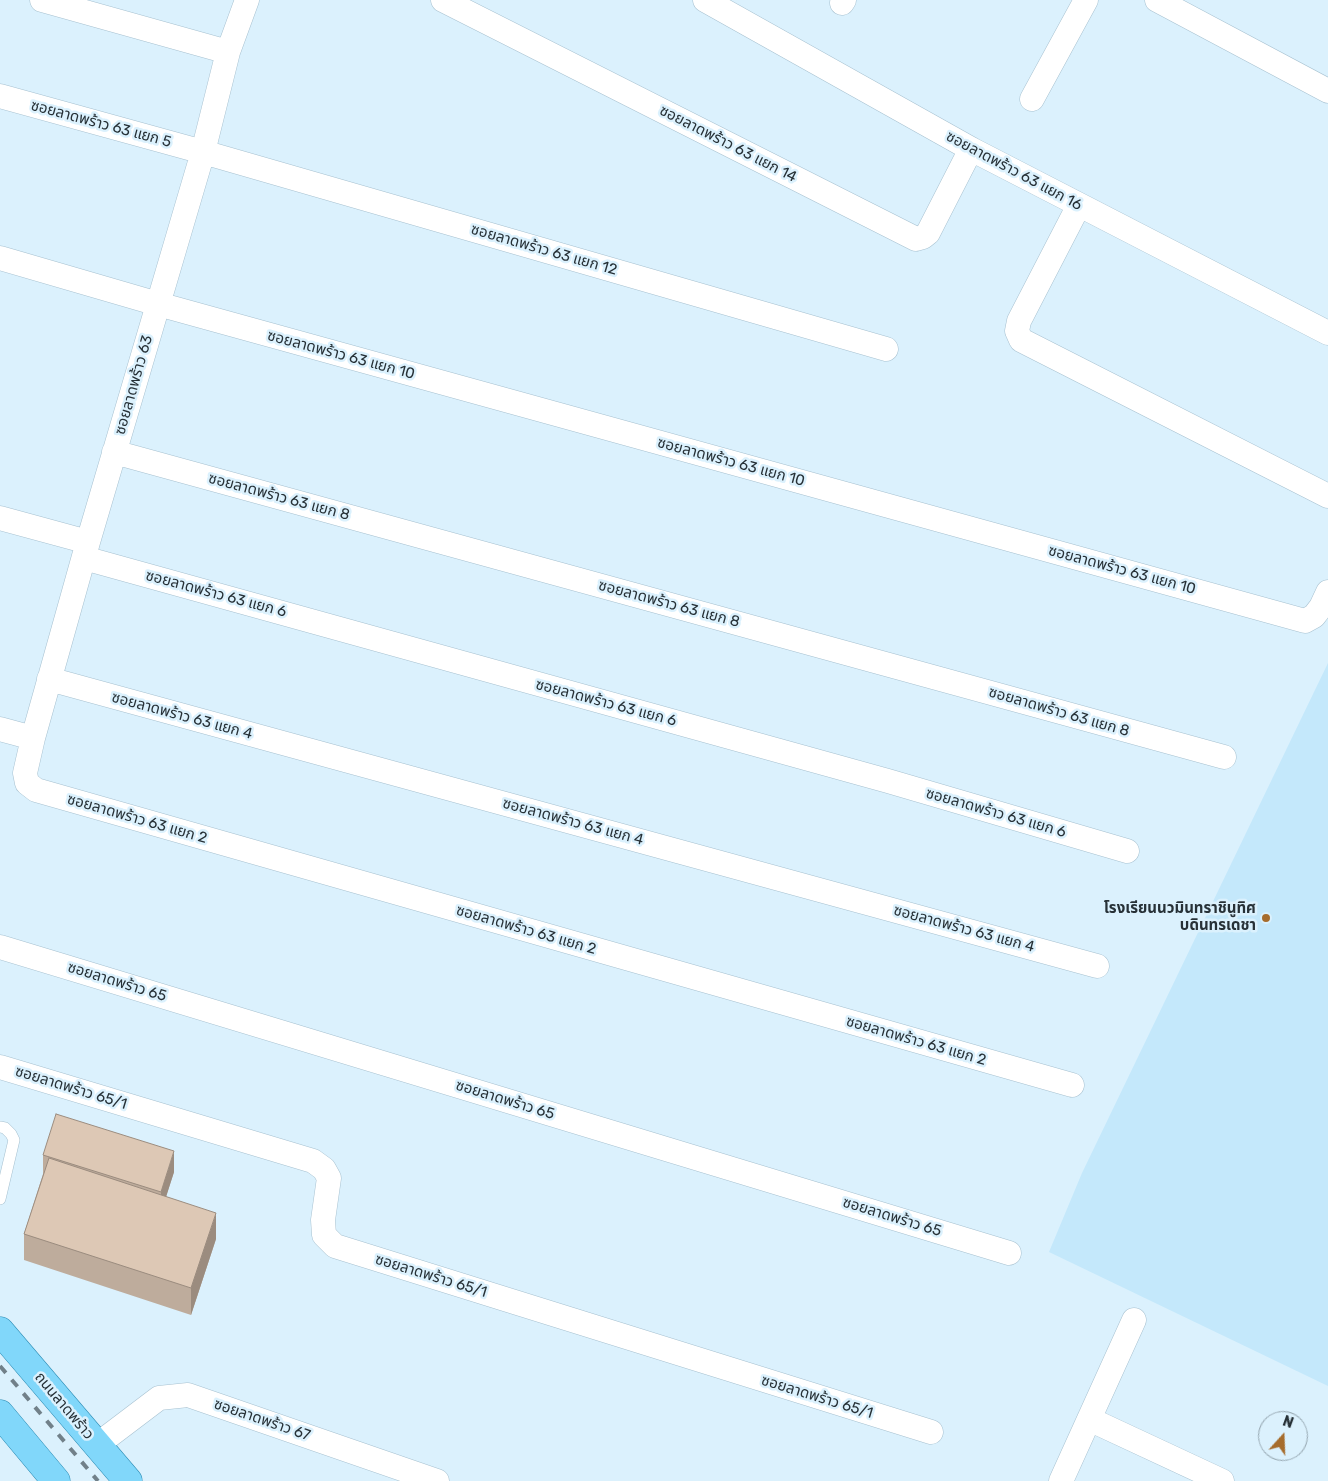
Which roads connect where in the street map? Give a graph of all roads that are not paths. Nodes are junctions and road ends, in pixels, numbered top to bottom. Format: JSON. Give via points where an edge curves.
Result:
{"nodes":[{"id":1,"x":42,"y":0,"type":"edge"},
{"id":2,"x":247,"y":0,"type":"edge"},
{"id":3,"x":443,"y":0,"type":"edge"},
{"id":4,"x":705,"y":0,"type":"edge"},
{"id":5,"x":1086,"y":0,"type":"edge"},
{"id":6,"x":1157,"y":0,"type":"edge"},
{"id":7,"x":228,"y":52,"type":"junction"},
{"id":8,"x":1328,"y":92,"type":"edge"},
{"id":9,"x":0,"y":96,"type":"edge"},
{"id":10,"x":1032,"y":100,"type":"dead end"},
{"id":11,"x":971,"y":149,"type":"junction"},
{"id":12,"x":203,"y":152,"type":"junction"},
{"id":13,"x":1080,"y":205,"type":"junction"},
{"id":14,"x":0,"y":258,"type":"edge"},
{"id":15,"x":158,"y":304,"type":"junction"},
{"id":16,"x":1328,"y":333,"type":"edge"},
{"id":17,"x":886,"y":349,"type":"dead end"},
{"id":18,"x":114,"y":452,"type":"junction"},
{"id":19,"x":1328,"y":496,"type":"edge"},
{"id":20,"x":0,"y":518,"type":"edge"},
{"id":21,"x":86,"y":550,"type":"junction"},
{"id":22,"x":1328,"y":592,"type":"edge"},
{"id":23,"x":49,"y":679,"type":"junction"},
{"id":24,"x":0,"y":729,"type":"edge"},
{"id":25,"x":33,"y":738,"type":"junction"},
{"id":26,"x":1224,"y":758,"type":"dead end"},
{"id":27,"x":1127,"y":851,"type":"dead end"},
{"id":28,"x":0,"y":947,"type":"edge"},
{"id":29,"x":1097,"y":966,"type":"dead end"},
{"id":30,"x":0,"y":1067,"type":"edge"},
{"id":31,"x":1072,"y":1085,"type":"dead end"},
{"id":32,"x":0,"y":1127,"type":"edge"},
{"id":33,"x":0,"y":1199,"type":"edge"},
{"id":34,"x":1009,"y":1253,"type":"dead end"},
{"id":35,"x":1134,"y":1320,"type":"dead end"},
{"id":36,"x":0,"y":1331,"type":"edge"},
{"id":37,"x":0,"y":1414,"type":"edge"},
{"id":38,"x":1089,"y":1419,"type":"junction"},
{"id":39,"x":931,"y":1432,"type":"dead end"},
{"id":40,"x":97,"y":1445,"type":"junction"},
{"id":41,"x":56,"y":1481,"type":"edge"},
{"id":42,"x":128,"y":1481,"type":"edge"},
{"id":43,"x":438,"y":1481,"type":"edge"},
{"id":44,"x":1061,"y":1481,"type":"edge"},
{"id":45,"x":1222,"y":1481,"type":"edge"}],
"edges":[{"from":1,"to":7,"type":"street"},
{"from":2,"to":7,"type":"street","name":"ซอยลาดพร้าว 63"},
{"from":3,"to":11,"type":"street","name":"ซอยลาดพร้าว 63 แยก 14","via":[[916,239],[928,232]]},
{"from":4,"to":11,"type":"street","name":"ซอยลาดพร้าว 63 แยก 16"},
{"from":5,"to":10,"type":"street"},
{"from":6,"to":8,"type":"street"},
{"from":7,"to":12,"type":"street","name":"ซอยลาดพร้าว 63"},
{"from":9,"to":12,"type":"street","name":"ซอยลาดพร้าว 63 แยก 5"},
{"from":11,"to":13,"type":"street","name":"ซอยลาดพร้าว 63 แยก 16"},
{"from":12,"to":15,"type":"street","name":"ซอยลาดพร้าว 63"},
{"from":12,"to":17,"type":"street","name":"ซอยลาดพร้าว 63 แยก 12"},
{"from":13,"to":16,"type":"street","name":"ซอยลาดพร้าว 63 แยก 16"},
{"from":13,"to":19,"type":"street","via":[[1018,321],[1017,331],[1021,340]]},
{"from":14,"to":15,"type":"street","name":"ซอยลาดพร้าว 63 แยก 10"},
{"from":15,"to":18,"type":"street","name":"ซอยลาดพร้าว 63"},
{"from":15,"to":22,"type":"street","name":"ซอยลาดพร้าว 63 แยก 10","via":[[1305,621],[1314,616]]},
{"from":18,"to":21,"type":"street","name":"ซอยลาดพร้าว 63"},
{"from":18,"to":26,"type":"street","name":"ซอยลาดพร้าว 63 แยก 8"},
{"from":20,"to":21,"type":"street","name":"ซอยลาดพร้าว 63 แยก 6"},
{"from":21,"to":23,"type":"street","name":"ซอยลาดพร้าว 63"},
{"from":21,"to":27,"type":"street","name":"ซอยลาดพร้าว 63 แยก 6"},
{"from":23,"to":25,"type":"street","name":"ซอยลาดพร้าว 63"},
{"from":23,"to":29,"type":"street","name":"ซอยลาดพร้าว 63 แยก 4"},
{"from":24,"to":25,"type":"street"},
{"from":25,"to":31,"type":"street","name":"ซอยลาดพร้าว 63 แยก 2","via":[[24,773],[26,782],[36,790]]},
{"from":28,"to":34,"type":"street","name":"ซอยลาดพร้าว 65"},
{"from":30,"to":39,"type":"street","name":"ซอยลาดพร้าว 65/1","via":[[313,1161],[324,1169],[329,1178],[324,1236],[335,1246]]},
{"from":32,"to":33,"type":"lane","via":[[5,1128],[14,1140]]},
{"from":35,"to":38,"type":"street"},
{"from":36,"to":40,"type":"main road","name":"ถนนลาดพร้าว"},
{"from":37,"to":41,"type":"main road"},
{"from":38,"to":44,"type":"street"},
{"from":38,"to":45,"type":"street"},
{"from":40,"to":42,"type":"main road","name":"ถนนลาดพร้าว"},
{"from":40,"to":43,"type":"street","name":"ซอยลาดพร้าว 67","via":[[159,1398],[188,1395]]}]}
